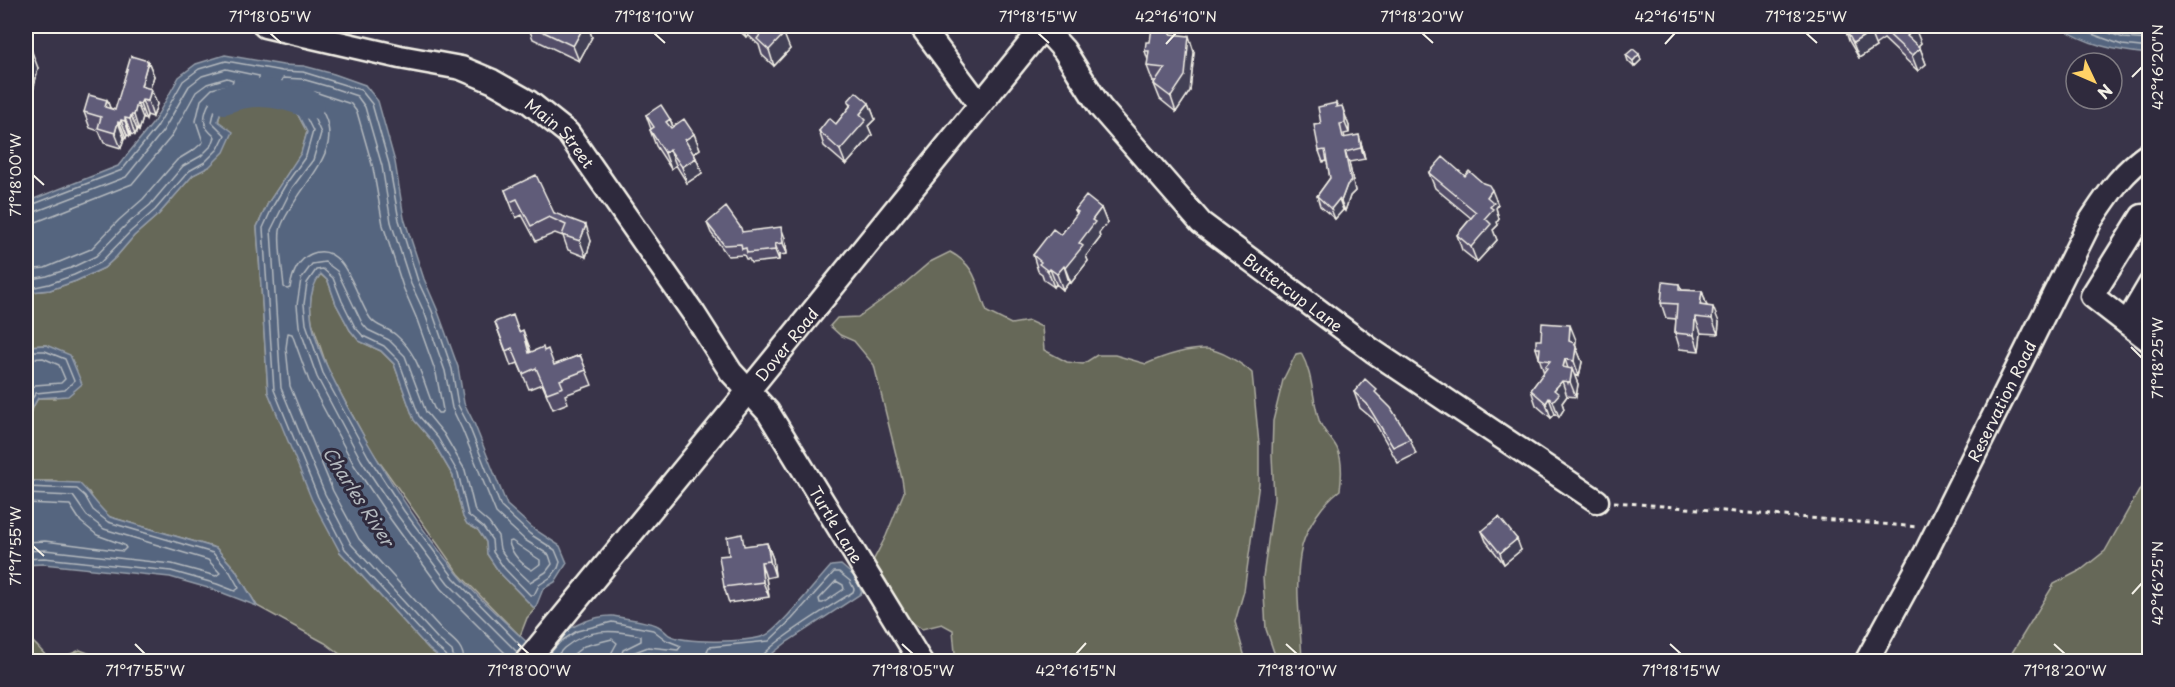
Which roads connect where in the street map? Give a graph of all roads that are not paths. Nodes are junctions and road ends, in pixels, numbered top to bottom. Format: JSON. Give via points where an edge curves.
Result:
{"nodes":[{"id":1,"x":265,"y":26,"type":"edge"},
{"id":2,"x":921,"y":26,"type":"edge"},
{"id":3,"x":1044,"y":26,"type":"edge"},
{"id":4,"x":980,"y":105,"type":"junction"},
{"id":5,"x":2150,"y":153,"type":"edge"},
{"id":6,"x":2150,"y":220,"type":"edge"},
{"id":7,"x":2073,"y":255,"type":"junction"},
{"id":8,"x":2106,"y":274,"type":"junction"},
{"id":9,"x":2150,"y":284,"type":"edge"},
{"id":10,"x":2127,"y":323,"type":"junction"},
{"id":11,"x":2150,"y":341,"type":"edge"},
{"id":12,"x":749,"y":390,"type":"junction"},
{"id":13,"x":1597,"y":501,"type":"road end"},
{"id":14,"x":526,"y":662,"type":"edge"},
{"id":15,"x":921,"y":662,"type":"edge"},
{"id":16,"x":1866,"y":662,"type":"edge"}],
"edges":[{"from":1,"to":12,"type":"street","name":"Main Street","via":[[461,68],[529,102],[574,140],[731,372]]},
{"from":2,"to":4,"type":"street"},
{"from":3,"to":4,"type":"street","name":"Dover Road"},
{"from":3,"to":13,"type":"street","name":"Buttercup Lane","via":[[1100,107],[1201,223],[1373,351]]},
{"from":4,"to":12,"type":"street","name":"Dover Road"},
{"from":5,"to":7,"type":"street","name":"Reservation Road","via":[[2119,179]]},
{"from":6,"to":8,"type":"street","via":[[2142,216]]},
{"from":7,"to":8,"type":"street"},
{"from":7,"to":16,"type":"street","name":"Reservation Road","via":[[1938,528]]},
{"from":8,"to":10,"type":"street","via":[[2092,296]]},
{"from":9,"to":10,"type":"street"},
{"from":10,"to":11,"type":"street"},
{"from":12,"to":14,"type":"street","name":"Dover Road"},
{"from":12,"to":15,"type":"street","name":"Turtle Lane","via":[[768,412]]}]}
